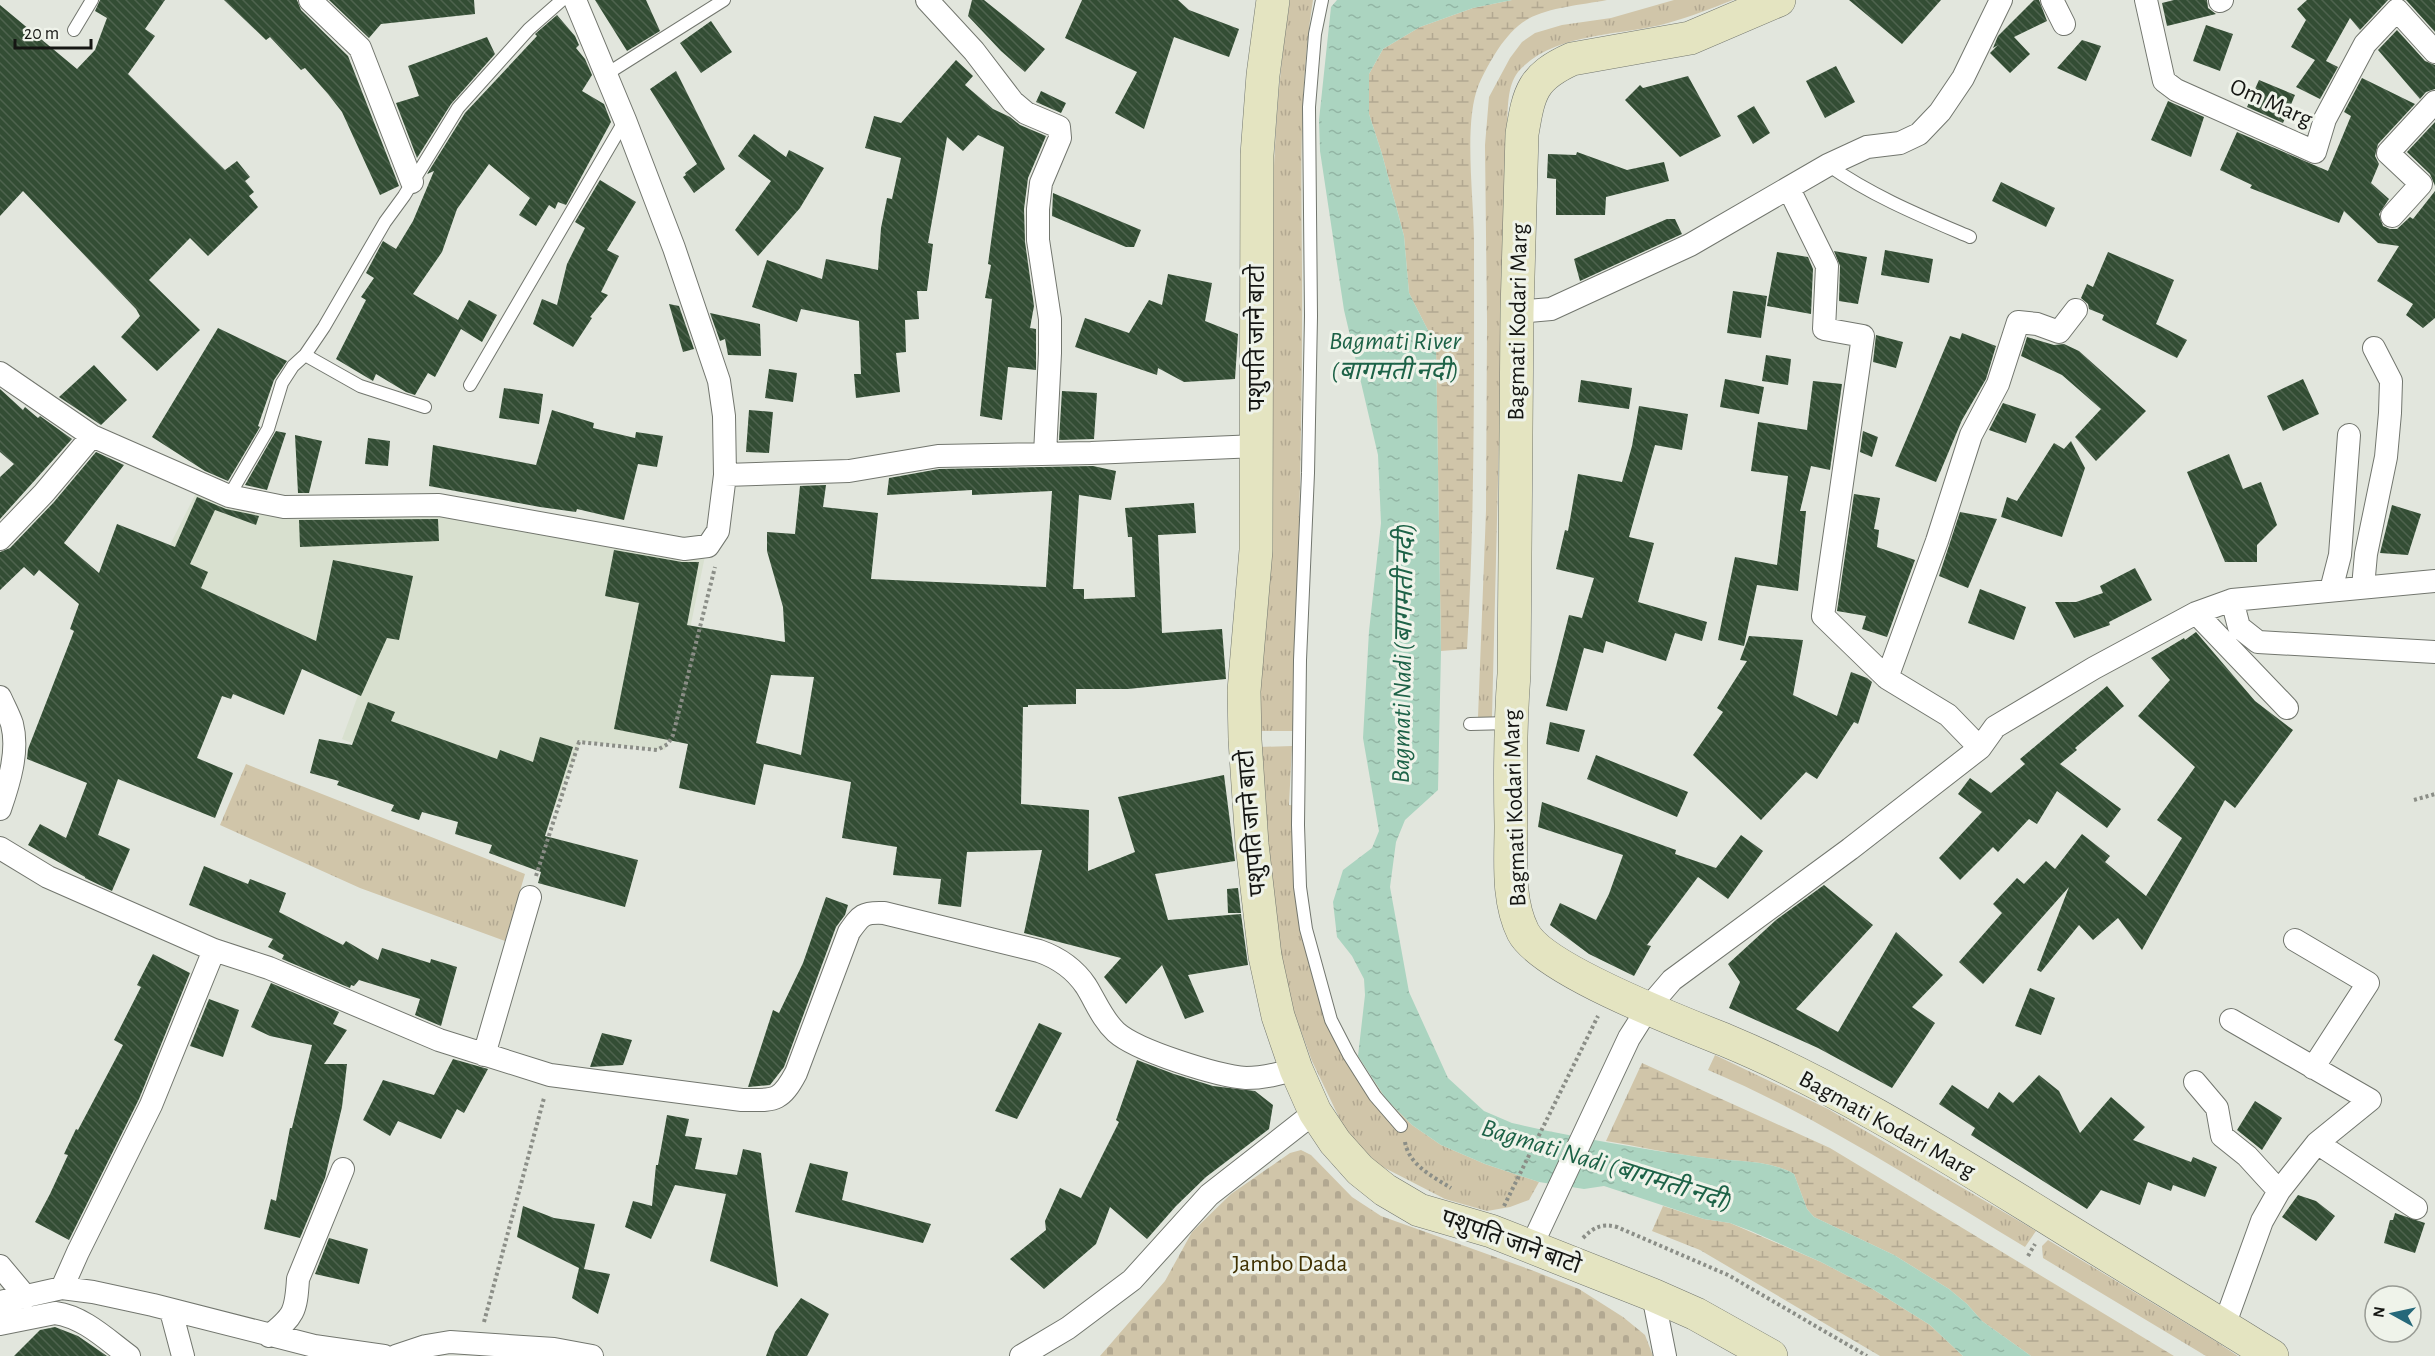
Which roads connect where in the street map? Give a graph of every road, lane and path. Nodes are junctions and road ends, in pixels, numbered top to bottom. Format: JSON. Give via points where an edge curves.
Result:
{"nodes":[{"id":1,"x":92,"y":0,"type":"edge"},
{"id":2,"x":310,"y":0,"type":"edge"},
{"id":3,"x":562,"y":0,"type":"edge"},
{"id":4,"x":575,"y":0,"type":"edge"},
{"id":5,"x":724,"y":0,"type":"edge"},
{"id":6,"x":927,"y":0,"type":"edge"},
{"id":7,"x":1274,"y":0,"type":"edge"},
{"id":8,"x":1322,"y":0,"type":"edge"},
{"id":9,"x":1779,"y":0,"type":"edge"},
{"id":10,"x":2001,"y":0,"type":"edge"},
{"id":11,"x":2052,"y":0,"type":"edge"},
{"id":12,"x":2146,"y":0,"type":"edge"},
{"id":13,"x":2393,"y":5,"type":"edge"},
{"id":14,"x":2064,"y":24,"type":"dead end"},
{"id":15,"x":74,"y":30,"type":"dead end"},
{"id":16,"x":2435,"y":52,"type":"edge"},
{"id":17,"x":605,"y":75,"type":"junction"},
{"id":18,"x":2435,"y":102,"type":"edge"},
{"id":19,"x":625,"y":120,"type":"junction"},
{"id":20,"x":1828,"y":165,"type":"junction"},
{"id":21,"x":412,"y":182,"type":"junction"},
{"id":22,"x":1789,"y":189,"type":"junction"},
{"id":23,"x":2392,"y":216,"type":"dead end"},
{"id":24,"x":1970,"y":237,"type":"dead end"},
{"id":25,"x":2076,"y":310,"type":"dead end"},
{"id":26,"x":1517,"y":312,"type":"junction"},
{"id":27,"x":2374,"y":348,"type":"dead end"},
{"id":28,"x":305,"y":355,"type":"junction"},
{"id":29,"x":0,"y":373,"type":"edge"},
{"id":30,"x":471,"y":385,"type":"dead end"},
{"id":31,"x":425,"y":406,"type":"dead end"},
{"id":32,"x":2349,"y":435,"type":"dead end"},
{"id":33,"x":92,"y":436,"type":"junction"},
{"id":34,"x":1257,"y":446,"type":"junction"},
{"id":35,"x":1045,"y":454,"type":"junction"},
{"id":36,"x":725,"y":476,"type":"junction"},
{"id":37,"x":229,"y":496,"type":"junction"},
{"id":38,"x":0,"y":539,"type":"edge"},
{"id":39,"x":708,"y":546,"type":"junction"},
{"id":40,"x":2435,"y":581,"type":"edge"},
{"id":41,"x":2363,"y":587,"type":"junction"},
{"id":42,"x":2331,"y":590,"type":"junction"},
{"id":43,"x":2232,"y":600,"type":"junction"},
{"id":44,"x":2196,"y":613,"type":"junction"},
{"id":45,"x":2435,"y":652,"type":"edge"},
{"id":46,"x":1887,"y":678,"type":"junction"},
{"id":47,"x":0,"y":697,"type":"edge"},
{"id":48,"x":2287,"y":708,"type":"dead end"},
{"id":49,"x":1510,"y":723,"type":"junction"},
{"id":50,"x":1470,"y":724,"type":"dead end"},
{"id":51,"x":1980,"y":748,"type":"junction"},
{"id":52,"x":2435,"y":794,"type":"edge"},
{"id":53,"x":2414,"y":800,"type":"dead end"},
{"id":54,"x":0,"y":809,"type":"edge"},
{"id":55,"x":0,"y":848,"type":"edge"},
{"id":56,"x":530,"y":897,"type":"joint"},
{"id":57,"x":2295,"y":940,"type":"dead end"},
{"id":58,"x":214,"y":950,"type":"junction"},
{"id":59,"x":1648,"y":1008,"type":"junction"},
{"id":60,"x":2231,"y":1020,"type":"dead end"},
{"id":61,"x":1591,"y":1029,"type":"dead end"},
{"id":62,"x":484,"y":1055,"type":"junction"},
{"id":63,"x":2313,"y":1068,"type":"junction"},
{"id":64,"x":1296,"y":1069,"type":"junction"},
{"id":65,"x":550,"y":1075,"type":"junction"},
{"id":66,"x":2195,"y":1082,"type":"dead end"},
{"id":67,"x":1315,"y":1112,"type":"junction"},
{"id":68,"x":1401,"y":1126,"type":"joint"},
{"id":69,"x":2317,"y":1143,"type":"junction"},
{"id":70,"x":343,"y":1169,"type":"dead end"},
{"id":71,"x":1520,"y":1177,"type":"dead end"},
{"id":72,"x":2279,"y":1191,"type":"junction"},
{"id":73,"x":1458,"y":1192,"type":"dead end"},
{"id":74,"x":2416,"y":1209,"type":"dead end"},
{"id":75,"x":1531,"y":1247,"type":"junction"},
{"id":76,"x":1568,"y":1262,"type":"junction"},
{"id":77,"x":0,"y":1266,"type":"edge"},
{"id":78,"x":62,"y":1288,"type":"junction"},
{"id":79,"x":1653,"y":1294,"type":"junction"},
{"id":80,"x":26,"y":1297,"type":"junction"},
{"id":81,"x":0,"y":1302,"type":"edge"},
{"id":82,"x":171,"y":1311,"type":"junction"},
{"id":83,"x":0,"y":1324,"type":"edge"},
{"id":84,"x":2224,"y":1326,"type":"junction"},
{"id":85,"x":269,"y":1336,"type":"junction"},
{"id":86,"x":479,"y":1343,"type":"junction"},
{"id":87,"x":1033,"y":1353,"type":"edge"},
{"id":88,"x":129,"y":1356,"type":"edge"},
{"id":89,"x":183,"y":1356,"type":"edge"},
{"id":90,"x":384,"y":1356,"type":"edge"},
{"id":91,"x":396,"y":1356,"type":"edge"},
{"id":92,"x":592,"y":1356,"type":"edge"},
{"id":93,"x":1665,"y":1356,"type":"edge"},
{"id":94,"x":1771,"y":1356,"type":"edge"},
{"id":95,"x":1867,"y":1356,"type":"edge"},
{"id":96,"x":2272,"y":1356,"type":"edge"}],
"edges":[{"from":1,"to":15,"type":"lane"},
{"from":2,"to":21,"type":"street","via":[[360,48]]},
{"from":3,"to":21,"type":"lane","via":[[529,29],[458,108]]},
{"from":4,"to":17,"type":"street"},
{"from":5,"to":17,"type":"lane"},
{"from":6,"to":35,"type":"street","via":[[974,51],[1013,102],[1026,113],[1059,127],[1060,138],[1041,183],[1038,209],[1038,240],[1050,319]]},
{"from":7,"to":34,"type":"main road","name":"पशुपति जाने बाटो","via":[[1257,155]]},
{"from":8,"to":68,"type":"lane","via":[[1309,107],[1311,316],[1299,660],[1300,887],[1306,929],[1331,1020],[1375,1096]]},
{"from":9,"to":26,"type":"main road","name":"Bagmati Kodari Marg","via":[[1690,38],[1572,59],[1533,86],[1522,134]]},
{"from":10,"to":20,"type":"street","via":[[1963,78],[1919,134],[1900,143],[1868,147]]},
{"from":11,"to":14,"type":"street"},
{"from":12,"to":13,"type":"street","name":"Om Marg","via":[[2164,81],[2176,90],[2315,152],[2325,119],[2365,44]]},
{"from":13,"to":16,"type":"street","name":"Om Marg"},
{"from":17,"to":19,"type":"street"},
{"from":18,"to":23,"type":"street","via":[[2388,153],[2421,184]]},
{"from":19,"to":30,"type":"lane"},
{"from":19,"to":36,"type":"street","via":[[719,381]]},
{"from":20,"to":22,"type":"street"},
{"from":20,"to":24,"type":"lane","via":[[1909,211]]},
{"from":21,"to":28,"type":"lane"},
{"from":22,"to":26,"type":"street","via":[[1690,245],[1551,309]]},
{"from":22,"to":46,"type":"street","via":[[1827,266],[1824,329],[1863,336],[1823,615]]},
{"from":25,"to":46,"type":"street","via":[[2059,332],[2018,322],[1998,384],[1971,435]]},
{"from":26,"to":49,"type":"main road","name":"Bagmati Kodari Marg","via":[[1514,674]]},
{"from":27,"to":41,"type":"street","via":[[2391,381],[2390,413]]},
{"from":28,"to":31,"type":"lane","via":[[360,386]]},
{"from":28,"to":37,"type":"lane","via":[[282,383],[261,445]]},
{"from":29,"to":33,"type":"street"},
{"from":32,"to":42,"type":"street","via":[[2340,555]]},
{"from":33,"to":37,"type":"street"},
{"from":33,"to":38,"type":"street"},
{"from":34,"to":35,"type":"street"},
{"from":34,"to":64,"type":"main road","name":"पशुपति जाने बाटो","via":[[1256,550],[1245,740],[1265,956],[1278,1016]]},
{"from":35,"to":36,"type":"street","via":[[938,456],[849,471]]},
{"from":36,"to":39,"type":"street","via":[[718,531]]},
{"from":37,"to":39,"type":"street","via":[[284,507],[439,505],[684,549]]},
{"from":39,"to":56,"type":"path","via":[[716,568],[673,735],[668,744],[657,750],[579,742]]},
{"from":40,"to":41,"type":"street"},
{"from":41,"to":42,"type":"street"},
{"from":42,"to":43,"type":"street"},
{"from":43,"to":44,"type":"street"},
{"from":43,"to":45,"type":"street","via":[[2239,627],[2259,642]]},
{"from":44,"to":48,"type":"street"},
{"from":44,"to":51,"type":"street","via":[[1995,727]]},
{"from":46,"to":51,"type":"street","via":[[1948,715]]},
{"from":47,"to":54,"type":"street","via":[[12,724],[13,754]]},
{"from":49,"to":50,"type":"lane"},
{"from":49,"to":59,"type":"main road","name":"Bagmati Kodari Marg","via":[[1513,893],[1524,934],[1536,948],[1567,968]]},
{"from":51,"to":59,"type":"street","via":[[1672,980]]},
{"from":52,"to":53,"type":"path"},
{"from":55,"to":58,"type":"street","via":[[48,877]]},
{"from":56,"to":62,"type":"street"},
{"from":57,"to":63,"type":"street","via":[[2368,983]]},
{"from":58,"to":62,"type":"street","via":[[269,968]]},
{"from":58,"to":78,"type":"street","via":[[151,1105]]},
{"from":59,"to":75,"type":"street","via":[[1629,1038]]},
{"from":59,"to":84,"type":"main road","name":"Bagmati Kodari Marg","via":[[1841,1096]]},
{"from":60,"to":63,"type":"street"},
{"from":61,"to":71,"type":"path"},
{"from":62,"to":65,"type":"street"},
{"from":63,"to":69,"type":"street","via":[[2370,1100]]},
{"from":64,"to":65,"type":"street","via":[[1271,1077],[1245,1078],[1141,1049],[1117,1033],[1099,1013],[1085,986],[1059,958],[868,912],[849,932],[796,1073],[786,1090],[773,1101]]},
{"from":64,"to":67,"type":"main road","name":"पशुपति जाने बाटो"},
{"from":65,"to":86,"type":"path"},
{"from":66,"to":72,"type":"street","via":[[2217,1108],[2222,1136]]},
{"from":67,"to":75,"type":"main road","name":"पशुपति जाने बाटो","via":[[1360,1170],[1385,1190],[1419,1210]]},
{"from":67,"to":87,"type":"street","via":[[1209,1195],[1132,1280]]},
{"from":68,"to":73,"type":"path","via":[[1407,1153],[1425,1171]]},
{"from":69,"to":72,"type":"street"},
{"from":69,"to":74,"type":"street"},
{"from":70,"to":85,"type":"street","via":[[298,1279],[291,1318]]},
{"from":72,"to":84,"type":"street","via":[[2262,1221]]},
{"from":75,"to":76,"type":"main road","name":"पशुपति जाने बाटो"},
{"from":76,"to":79,"type":"main road","name":"पशुपति जाने बाटो"},
{"from":76,"to":95,"type":"path","via":[[1591,1230],[1607,1224],[1617,1227],[1728,1275]]},
{"from":77,"to":80,"type":"street"},
{"from":78,"to":80,"type":"street"},
{"from":78,"to":82,"type":"street"},
{"from":79,"to":93,"type":"street"},
{"from":79,"to":94,"type":"main road","name":"पशुपति जाने बाटो"},
{"from":80,"to":81,"type":"street"},
{"from":82,"to":85,"type":"street"},
{"from":82,"to":89,"type":"street"},
{"from":83,"to":88,"type":"street","via":[[63,1314],[83,1322]]},
{"from":84,"to":96,"type":"main road","name":"Bagmati Kodari Marg"},
{"from":85,"to":90,"type":"street"},
{"from":86,"to":91,"type":"street","via":[[450,1342]]},
{"from":86,"to":92,"type":"street"}]}
